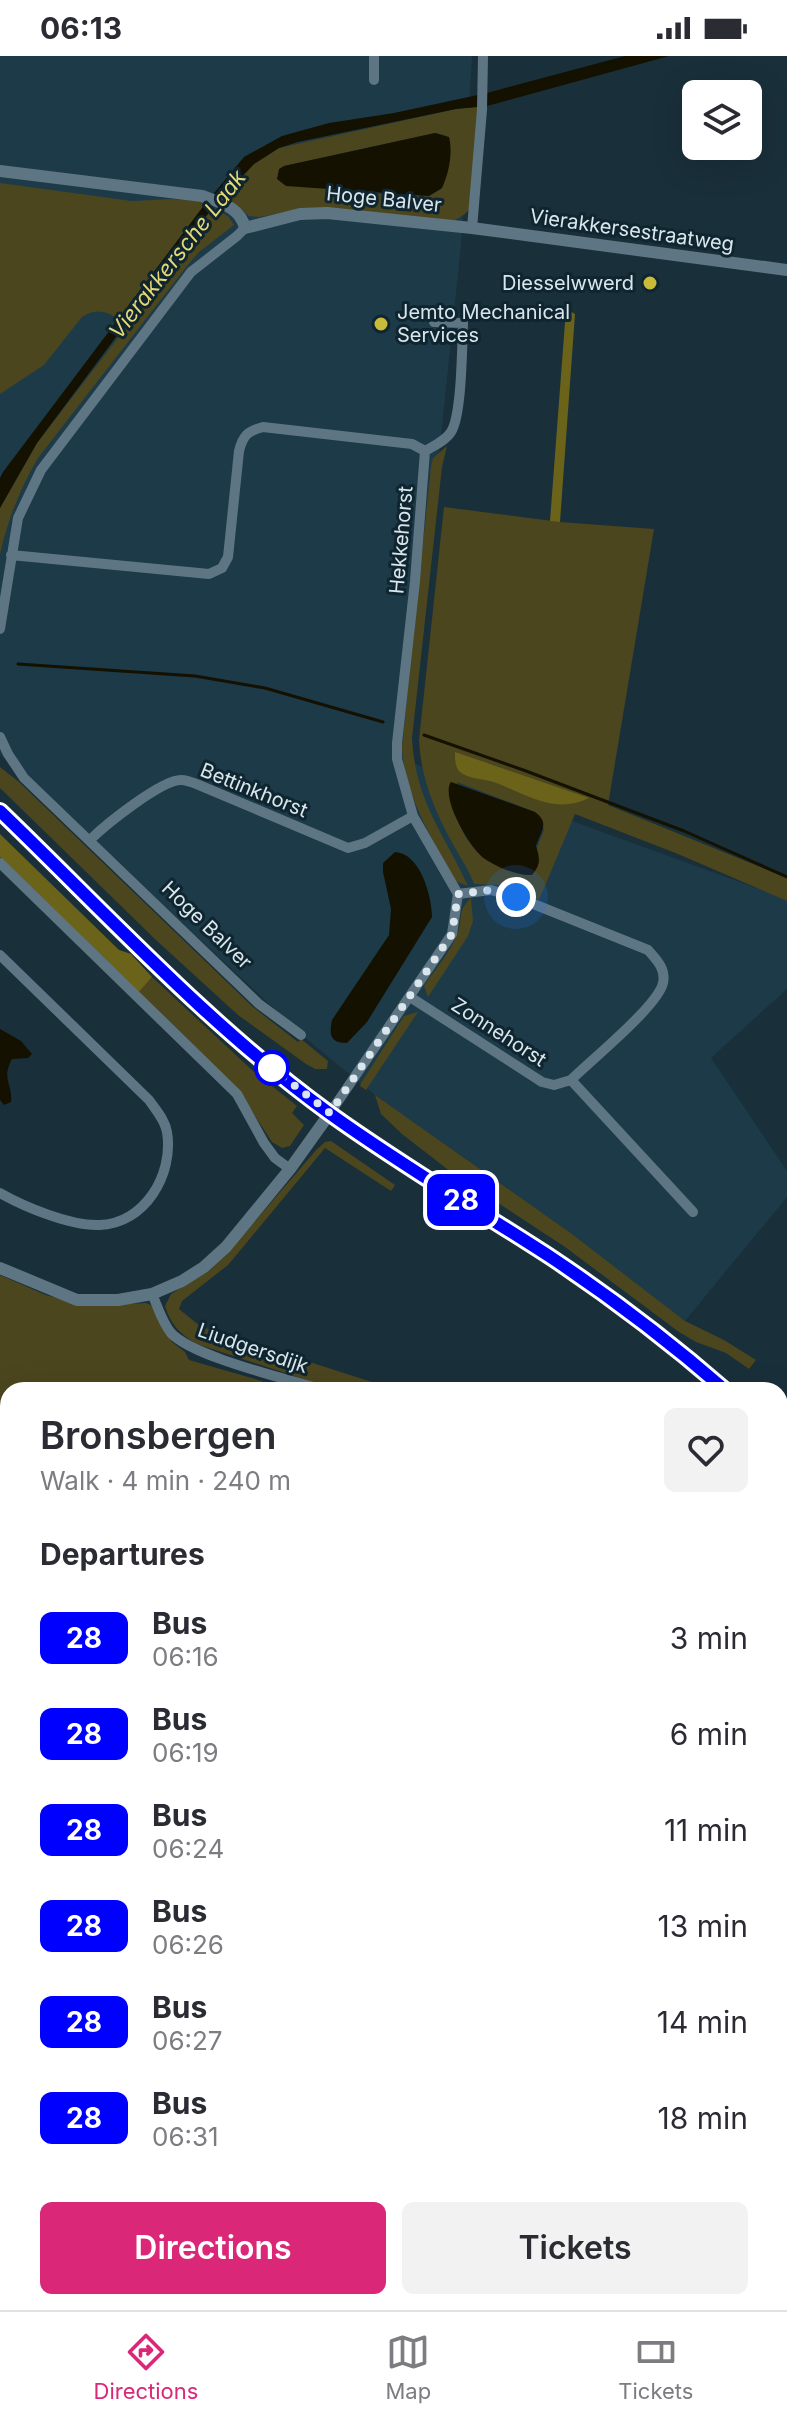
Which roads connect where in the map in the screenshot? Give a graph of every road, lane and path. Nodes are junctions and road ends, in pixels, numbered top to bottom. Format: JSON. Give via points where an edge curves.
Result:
{"nodes":[{"id":1,"x":374,"y":56,"type":"edge"},
{"id":2,"x":483,"y":56,"type":"edge"},
{"id":3,"x":374,"y":80,"type":"dead end"},
{"id":4,"x":0,"y":171,"type":"edge"},
{"id":5,"x":245,"y":228,"type":"junction"},
{"id":6,"x":472,"y":228,"type":"junction"},
{"id":7,"x":787,"y":270,"type":"edge"},
{"id":8,"x":434,"y":322,"type":"dead end"},
{"id":9,"x":425,"y":451,"type":"junction"},
{"id":10,"x":11,"y":555,"type":"junction"},
{"id":11,"x":0,"y":629,"type":"edge"},
{"id":12,"x":0,"y":737,"type":"edge"},
{"id":13,"x":0,"y":811,"type":"edge"},
{"id":14,"x":413,"y":816,"type":"junction"},
{"id":15,"x":90,"y":840,"type":"junction"},
{"id":16,"x":0,"y":863,"type":"edge"},
{"id":17,"x":458,"y":894,"type":"junction"},
{"id":18,"x":0,"y":955,"type":"edge"},
{"id":19,"x":410,"y":997,"type":"junction"},
{"id":20,"x":301,"y":1035,"type":"dead end"},
{"id":21,"x":571,"y":1080,"type":"junction"},
{"id":22,"x":330,"y":1113,"type":"junction"},
{"id":23,"x":290,"y":1169,"type":"junction"},
{"id":24,"x":0,"y":1193,"type":"edge"},
{"id":25,"x":693,"y":1212,"type":"dead end"},
{"id":26,"x":0,"y":1268,"type":"edge"},
{"id":27,"x":152,"y":1294,"type":"junction"},
{"id":28,"x":297,"y":1382,"type":"edge"},
{"id":29,"x":715,"y":1382,"type":"edge"}],
"edges":[{"from":1,"to":3,"type":"street"},
{"from":2,"to":6,"type":"street"},
{"from":4,"to":5,"type":"street","via":[[202,196],[238,212]]},
{"from":5,"to":6,"type":"street","name":"Hoge Balver","via":[[315,212]]},
{"from":5,"to":10,"type":"street","via":[[191,272],[41,470],[18,518]]},
{"from":6,"to":7,"type":"street","name":"Vierakkersestraatweg"},
{"from":8,"to":9,"type":"street","via":[[463,323],[461,366],[455,423],[443,441]]},
{"from":9,"to":10,"type":"street","via":[[412,444],[263,427],[250,430],[239,451],[228,557],[222,568],[209,574]]},
{"from":9,"to":14,"type":"street","name":"Hekkehorst","via":[[397,743]]},
{"from":10,"to":11,"type":"street"},
{"from":12,"to":15,"type":"street","via":[[24,778]]},
{"from":13,"to":22,"type":"main road","via":[[202,1007]]},
{"from":14,"to":15,"type":"street","name":"Bettinkhorst","via":[[348,848],[179,780],[159,788]]},
{"from":14,"to":17,"type":"street","name":"Hekkehorst"},
{"from":15,"to":20,"type":"street","name":"Hoge Balver","via":[[259,1004]]},
{"from":16,"to":23,"type":"street","via":[[237,1094],[264,1143]]},
{"from":17,"to":19,"type":"street","via":[[452,934]]},
{"from":17,"to":21,"type":"street","via":[[491,890],[516,897],[648,950],[662,965],[663,984],[650,1005]]},
{"from":18,"to":24,"type":"street","via":[[149,1100],[167,1130],[168,1150],[150,1200],[129,1217],[101,1225],[71,1222]]},
{"from":19,"to":21,"type":"street","name":"Zonnehorst","via":[[542,1082]]},
{"from":19,"to":22,"type":"street"},
{"from":21,"to":25,"type":"street"},
{"from":22,"to":23,"type":"street"},
{"from":22,"to":29,"type":"main road","via":[[554,1260]]},
{"from":23,"to":27,"type":"street","via":[[216,1257]]},
{"from":26,"to":27,"type":"street","via":[[77,1300]]},
{"from":27,"to":28,"type":"street","name":"Liudgersdijk","via":[[169,1331],[186,1345]]}]}
